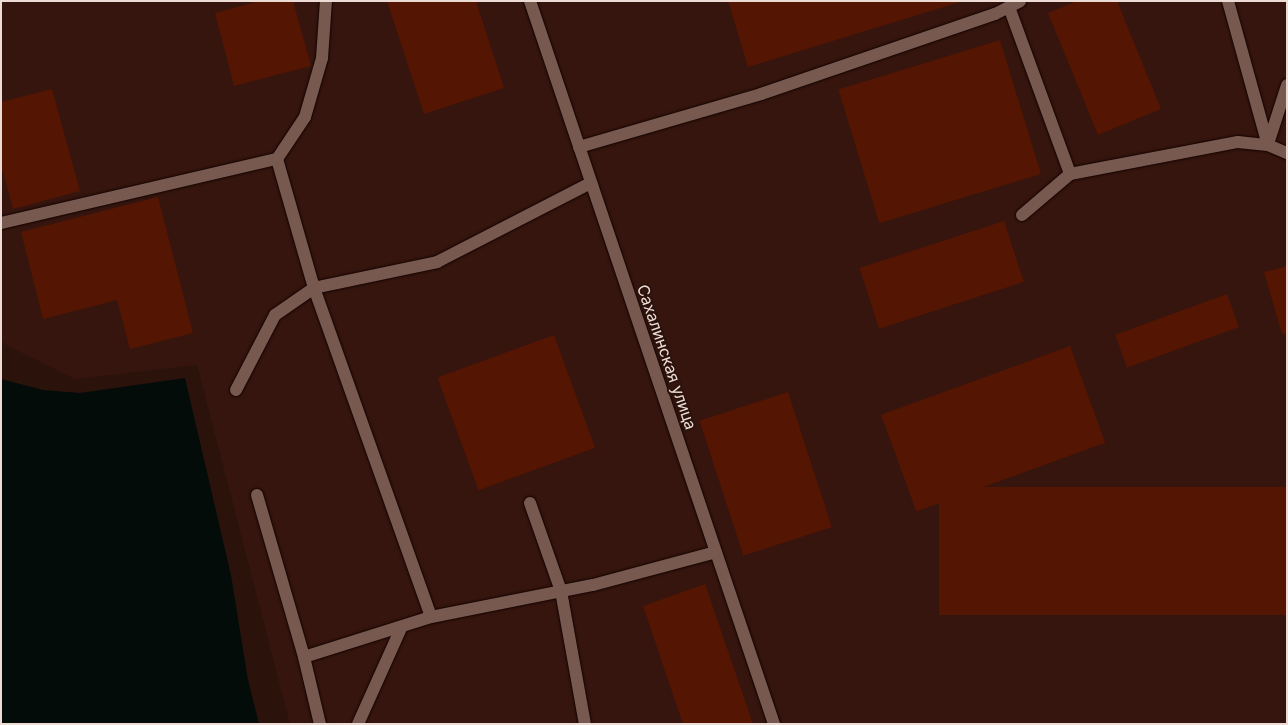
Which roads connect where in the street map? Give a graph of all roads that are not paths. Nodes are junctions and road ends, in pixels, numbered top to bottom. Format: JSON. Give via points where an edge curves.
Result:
{"nodes":[{"id":1,"x":326,"y":1,"type":"edge"},
{"id":2,"x":530,"y":1,"type":"edge"},
{"id":3,"x":1228,"y":1,"type":"edge"},
{"id":4,"x":1015,"y":4,"type":"edge"},
{"id":5,"x":1287,"y":85,"type":"edge"},
{"id":6,"x":1268,"y":145,"type":"junction"},
{"id":7,"x":579,"y":148,"type":"junction"},
{"id":8,"x":1287,"y":153,"type":"edge"},
{"id":9,"x":277,"y":159,"type":"junction"},
{"id":10,"x":1070,"y":174,"type":"junction"},
{"id":11,"x":591,"y":183,"type":"junction"},
{"id":12,"x":1022,"y":215,"type":"dead end"},
{"id":13,"x":1,"y":222,"type":"edge"},
{"id":14,"x":314,"y":288,"type":"junction"},
{"id":15,"x":236,"y":390,"type":"dead end"},
{"id":16,"x":258,"y":495,"type":"dead end"},
{"id":17,"x":530,"y":502,"type":"dead end"},
{"id":18,"x":716,"y":552,"type":"junction"},
{"id":19,"x":561,"y":591,"type":"junction"},
{"id":20,"x":431,"y":617,"type":"junction"},
{"id":21,"x":402,"y":626,"type":"junction"},
{"id":22,"x":304,"y":657,"type":"junction"},
{"id":23,"x":320,"y":724,"type":"edge"},
{"id":24,"x":358,"y":724,"type":"edge"},
{"id":25,"x":585,"y":724,"type":"edge"},
{"id":26,"x":774,"y":724,"type":"edge"}],
"edges":[{"from":1,"to":9,"type":"street","via":[[322,58],[305,116]]},
{"from":2,"to":7,"type":"street","name":"Сахалинская улица"},
{"from":3,"to":6,"type":"street"},
{"from":4,"to":7,"type":"street","via":[[995,14],[761,94]]},
{"from":4,"to":10,"type":"street"},
{"from":5,"to":6,"type":"street"},
{"from":6,"to":8,"type":"street"},
{"from":6,"to":10,"type":"street","via":[[1238,142]]},
{"from":7,"to":11,"type":"street","name":"Сахалинская улица"},
{"from":9,"to":13,"type":"street"},
{"from":9,"to":14,"type":"street"},
{"from":10,"to":12,"type":"street"},
{"from":11,"to":14,"type":"street","via":[[437,262]]},
{"from":11,"to":18,"type":"street","name":"Сахалинская улица"},
{"from":14,"to":15,"type":"street","via":[[276,314]]},
{"from":14,"to":20,"type":"street"},
{"from":16,"to":22,"type":"street"},
{"from":17,"to":19,"type":"street"},
{"from":18,"to":19,"type":"street"},
{"from":18,"to":26,"type":"street","name":"Сахалинская улица"},
{"from":19,"to":20,"type":"street"},
{"from":19,"to":25,"type":"street"},
{"from":20,"to":21,"type":"street"},
{"from":21,"to":22,"type":"street"},
{"from":21,"to":24,"type":"street"},
{"from":22,"to":23,"type":"street"}]}
